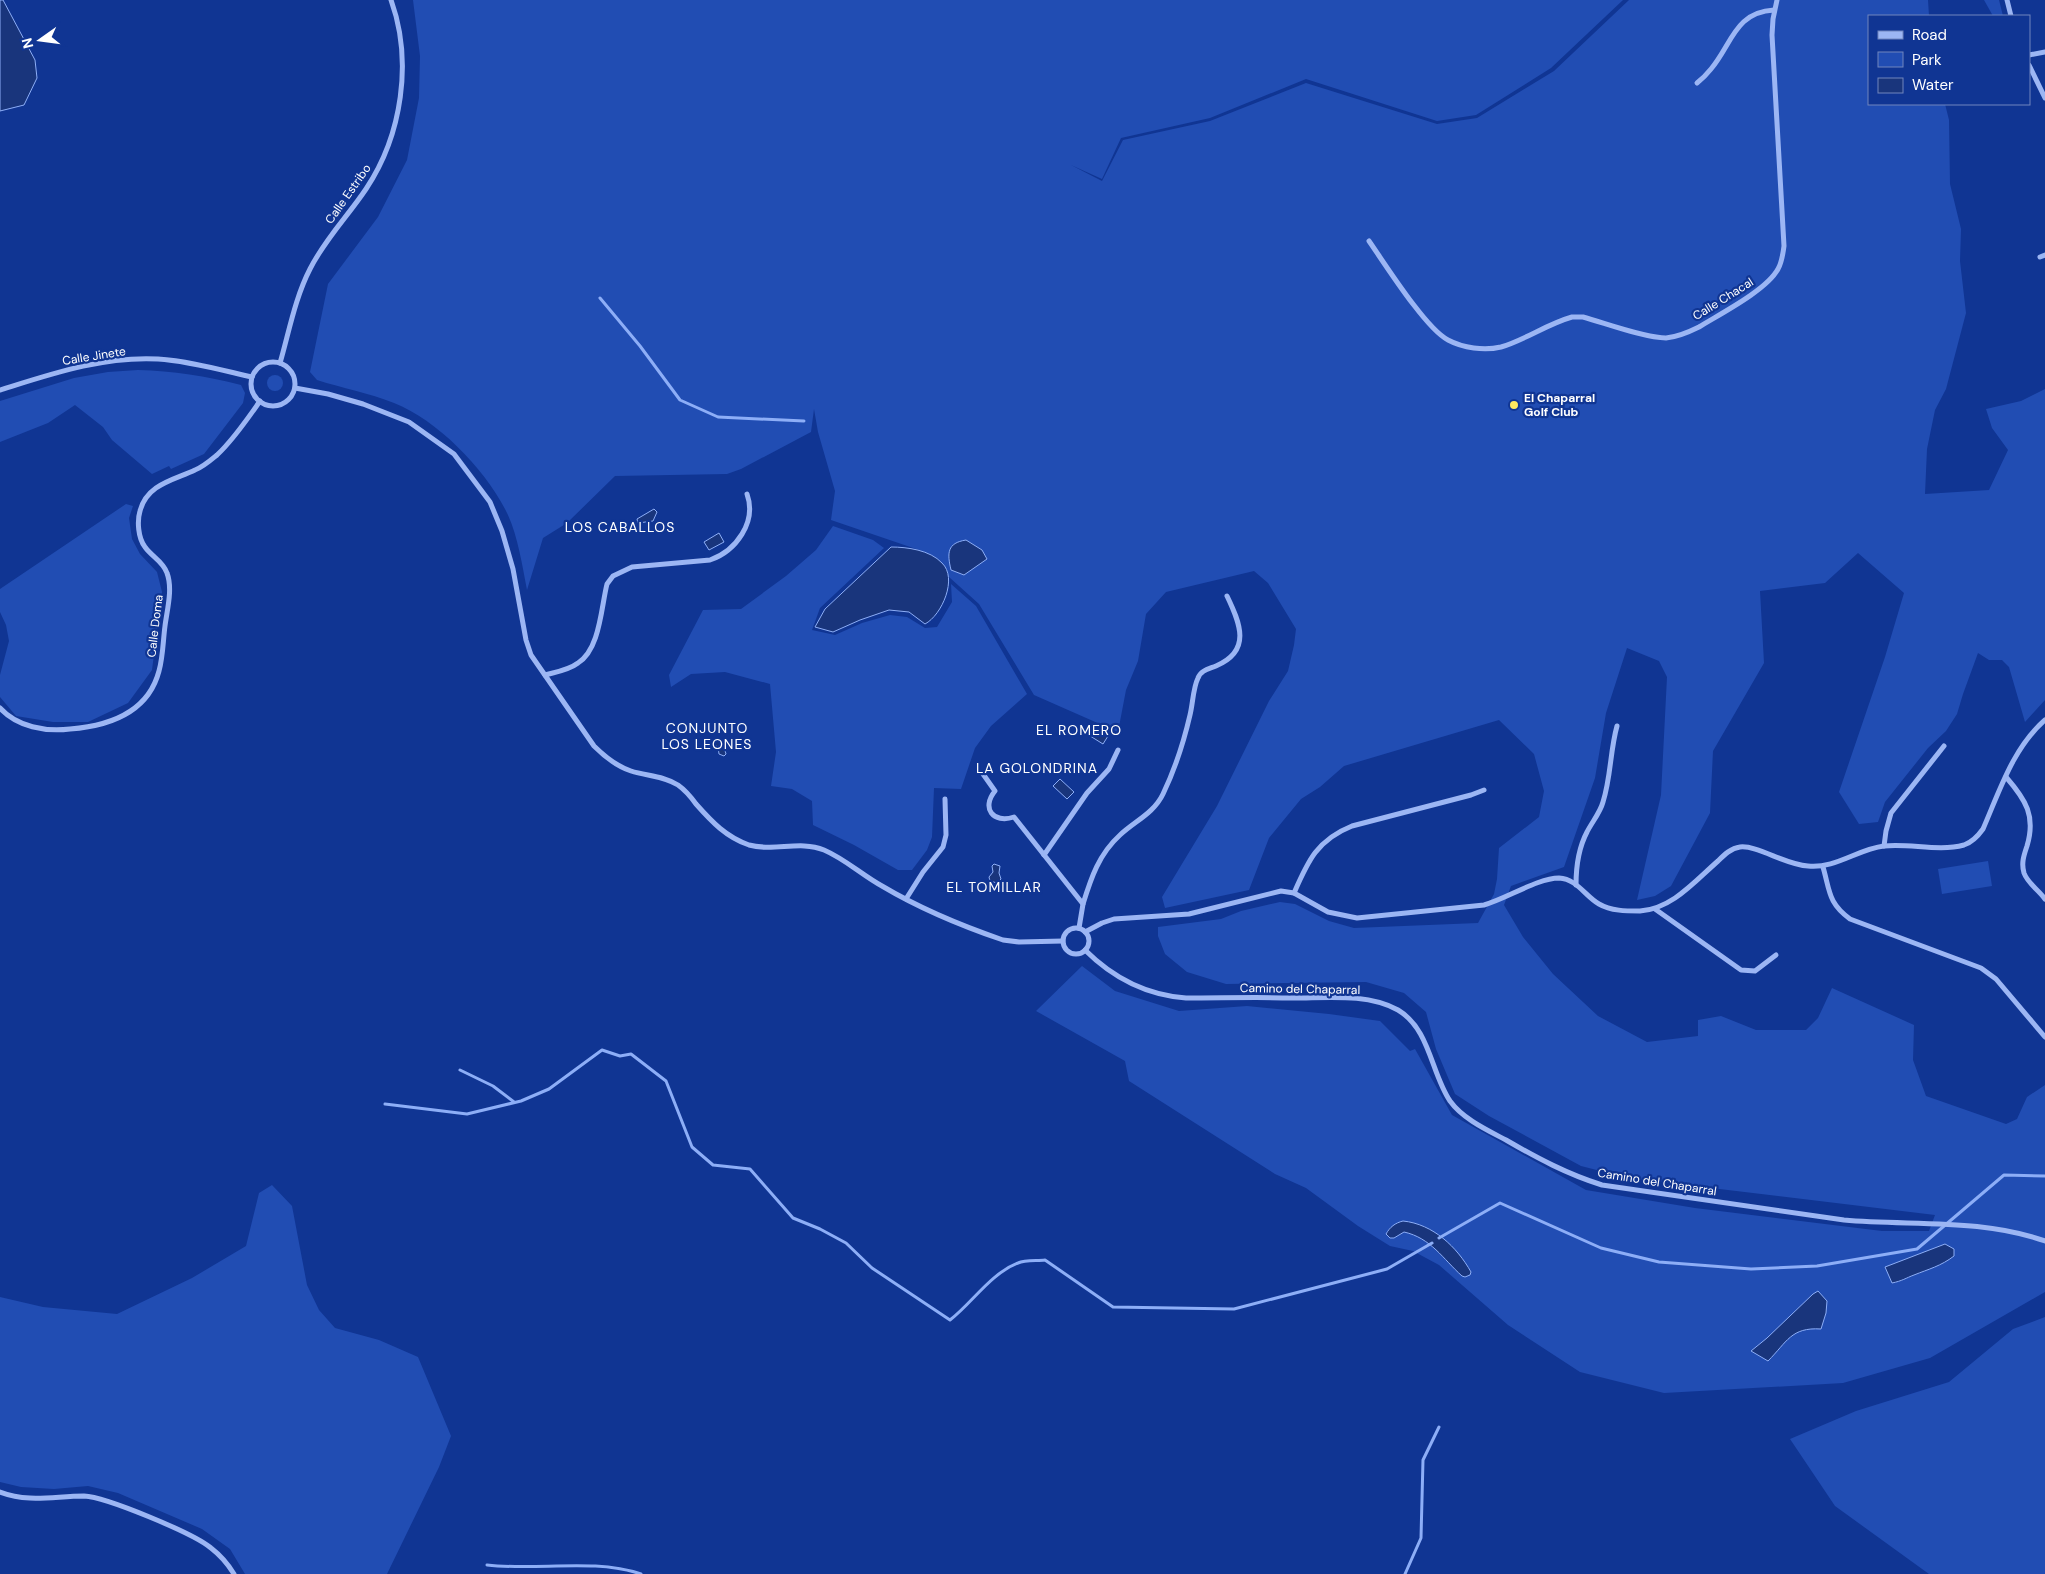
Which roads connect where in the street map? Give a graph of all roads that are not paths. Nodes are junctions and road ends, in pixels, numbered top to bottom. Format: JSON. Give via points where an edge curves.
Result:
{"nodes":[{"id":1,"x":391,"y":0,"type":"edge"},
{"id":2,"x":1777,"y":0,"type":"edge"},
{"id":3,"x":2007,"y":0,"type":"edge"},
{"id":4,"x":1774,"y":10,"type":"junction"},
{"id":5,"x":2012,"y":15,"type":"edge"},
{"id":6,"x":2045,"y":52,"type":"edge"},
{"id":7,"x":2030,"y":55,"type":"edge"},
{"id":8,"x":2030,"y":67,"type":"edge"},
{"id":9,"x":1697,"y":83,"type":"dead end"},
{"id":10,"x":2045,"y":98,"type":"edge"},
{"id":11,"x":1369,"y":241,"type":"dead end"},
{"id":12,"x":280,"y":363,"type":"junction"},
{"id":13,"x":252,"y":377,"type":"junction"},
{"id":14,"x":295,"y":388,"type":"junction"},
{"id":15,"x":0,"y":390,"type":"edge"},
{"id":16,"x":260,"y":401,"type":"junction"},
{"id":17,"x":747,"y":494,"type":"dead end"},
{"id":18,"x":1227,"y":596,"type":"dead end"},
{"id":19,"x":545,"y":675,"type":"junction"},
{"id":20,"x":0,"y":708,"type":"edge"},
{"id":21,"x":2045,"y":720,"type":"edge"},
{"id":22,"x":1617,"y":726,"type":"dead end"},
{"id":23,"x":1944,"y":746,"type":"dead end"},
{"id":24,"x":1118,"y":750,"type":"dead end"},
{"id":25,"x":983,"y":774,"type":"dead end"},
{"id":26,"x":2006,"y":777,"type":"junction"},
{"id":27,"x":1484,"y":790,"type":"dead end"},
{"id":28,"x":945,"y":799,"type":"dead end"},
{"id":29,"x":1884,"y":846,"type":"junction"},
{"id":30,"x":1044,"y":855,"type":"junction"},
{"id":31,"x":1823,"y":866,"type":"junction"},
{"id":32,"x":1576,"y":885,"type":"junction"},
{"id":33,"x":1294,"y":893,"type":"junction"},
{"id":34,"x":906,"y":899,"type":"junction"},
{"id":35,"x":2045,"y":899,"type":"edge"},
{"id":36,"x":1083,"y":904,"type":"junction"},
{"id":37,"x":1655,"y":908,"type":"junction"},
{"id":38,"x":1078,"y":928,"type":"junction"},
{"id":39,"x":1085,"y":932,"type":"junction"},
{"id":40,"x":1063,"y":941,"type":"junction"},
{"id":41,"x":1085,"y":950,"type":"junction"},
{"id":42,"x":1776,"y":955,"type":"dead end"},
{"id":43,"x":2045,"y":1037,"type":"edge"},
{"id":44,"x":2045,"y":1241,"type":"edge"},
{"id":45,"x":0,"y":1492,"type":"edge"},
{"id":46,"x":234,"y":1574,"type":"edge"}],
"edges":[{"from":1,"to":12,"type":"street","name":"Calle Estribo","via":[[400,36],[402,68],[395,125],[371,181],[324,244],[309,270]]},
{"from":2,"to":4,"type":"street","name":"Calle Chacal"},
{"from":3,"to":5,"type":"street"},
{"from":4,"to":9,"type":"street","via":[[1760,11],[1747,18],[1711,70]]},
{"from":4,"to":11,"type":"street","name":"Calle Chacal","via":[[1772,35],[1783,258],[1779,269],[1764,285],[1699,327],[1667,338],[1572,317],[1502,346],[1463,346],[1447,340],[1427,322]]},
{"from":6,"to":7,"type":"street"},
{"from":8,"to":10,"type":"street"},
{"from":12,"to":13,"type":"street","via":[[266,363]]},
{"from":12,"to":14,"type":"street","via":[[294,375]]},
{"from":13,"to":15,"type":"street","name":"Calle Jinete","via":[[158,359],[116,360],[72,368]]},
{"from":13,"to":16,"type":"street","via":[[252,390]]},
{"from":14,"to":16,"type":"street","via":[[288,401],[281,404],[274,406]]},
{"from":14,"to":19,"type":"street","via":[[363,404],[409,422],[454,454],[490,502],[502,531],[513,569],[526,640]]},
{"from":16,"to":20,"type":"street","name":"Calle Doma","via":[[218,454],[198,469],[158,485],[146,497],[139,512],[139,531],[144,547],[159,559],[167,573],[169,588],[161,664],[155,683],[144,698],[113,722],[65,730],[20,723]]},
{"from":17,"to":19,"type":"street","via":[[750,501],[747,524],[732,548],[710,560],[632,567],[613,576],[607,584],[594,645],[578,664]]},
{"from":18,"to":36,"type":"street","via":[[1241,636],[1237,648],[1232,657],[1199,674],[1189,720],[1163,795],[1153,809],[1109,848],[1094,870]]},
{"from":19,"to":34,"type":"street","via":[[605,757],[631,771],[678,785],[718,828],[751,845],[777,848],[801,845],[825,850]]},
{"from":21,"to":26,"type":"street","via":[[2015,755]]},
{"from":22,"to":32,"type":"street","via":[[1603,804],[1580,848]]},
{"from":23,"to":29,"type":"street","via":[[1891,813]]},
{"from":24,"to":30,"type":"street","via":[[1108,769],[1087,793]]},
{"from":25,"to":30,"type":"street","via":[[995,790],[989,798],[991,813],[999,819],[1014,817]]},
{"from":26,"to":29,"type":"street","via":[[1976,838],[1957,847]]},
{"from":26,"to":35,"type":"street","via":[[2026,804],[2032,821],[2022,861],[2023,872]]},
{"from":27,"to":33,"type":"street","via":[[1338,831],[1307,863]]},
{"from":28,"to":34,"type":"street","via":[[944,847]]},
{"from":29,"to":31,"type":"street"},
{"from":30,"to":36,"type":"street"},
{"from":31,"to":37,"type":"street","via":[[1790,864],[1748,847],[1738,847],[1727,852],[1677,896]]},
{"from":31,"to":43,"type":"street","via":[[1831,898],[1838,910],[1850,918],[1980,968],[1996,979]]},
{"from":32,"to":33,"type":"street","via":[[1569,880],[1549,879],[1484,905],[1356,918],[1328,912]]},
{"from":32,"to":37,"type":"street","via":[[1599,904],[1611,909],[1640,911]]},
{"from":33,"to":39,"type":"street","via":[[1281,891],[1189,914],[1114,919]]},
{"from":34,"to":40,"type":"street","via":[[1003,940]]},
{"from":36,"to":38,"type":"street"},
{"from":37,"to":42,"type":"street","via":[[1741,970],[1755,972]]},
{"from":38,"to":39,"type":"street"},
{"from":38,"to":40,"type":"street","via":[[1068,931]]},
{"from":39,"to":41,"type":"street","via":[[1088,939]]},
{"from":40,"to":41,"type":"street","via":[[1069,952],[1078,954]]},
{"from":41,"to":44,"type":"street","name":"Camino del Chaparral","via":[[1125,981],[1161,995],[1186,998],[1341,998],[1388,1006],[1417,1028],[1445,1092],[1460,1112],[1568,1174],[1602,1186],[1844,1220],[1986,1227]]},
{"from":45,"to":46,"type":"street","via":[[28,1498],[85,1496],[102,1500],[195,1537],[223,1559]]}]}
